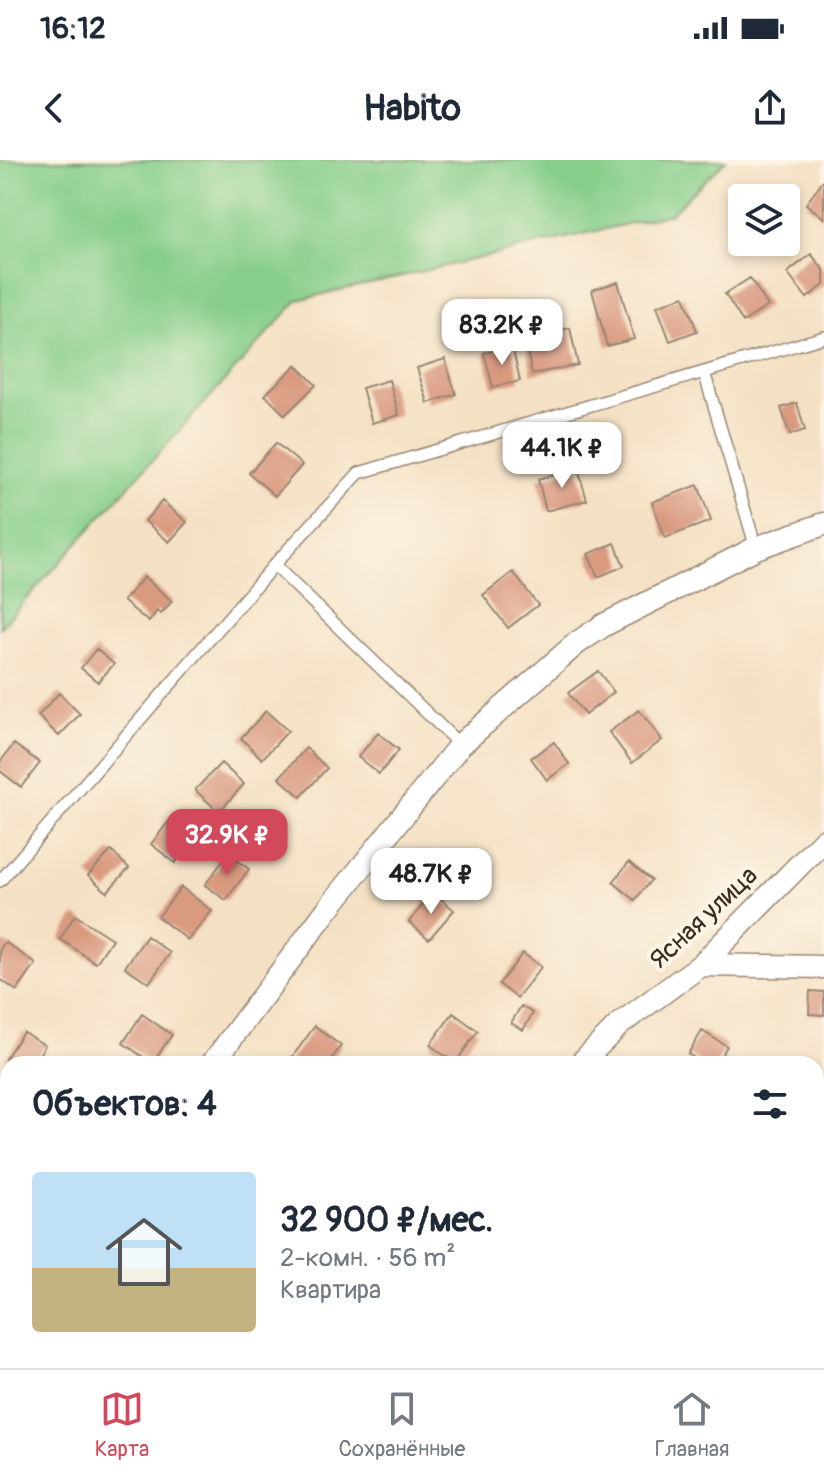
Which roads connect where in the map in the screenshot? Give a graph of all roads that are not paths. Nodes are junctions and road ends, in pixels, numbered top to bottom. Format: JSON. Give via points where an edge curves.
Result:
{"nodes":[{"id":1,"x":824,"y":337,"type":"edge"},
{"id":2,"x":704,"y":372,"type":"junction"},
{"id":3,"x":824,"y":524,"type":"edge"},
{"id":4,"x":756,"y":548,"type":"junction"},
{"id":5,"x":274,"y":565,"type":"junction"},
{"id":6,"x":460,"y":745,"type":"junction"},
{"id":7,"x":824,"y":840,"type":"edge"},
{"id":8,"x":0,"y":881,"type":"edge"},
{"id":9,"x":701,"y":965,"type":"junction"},
{"id":10,"x":824,"y":967,"type":"edge"},
{"id":11,"x":218,"y":1056,"type":"edge"},
{"id":12,"x":588,"y":1056,"type":"edge"}],
"edges":[{"from":1,"to":2,"type":"lane"},
{"from":2,"to":4,"type":"lane"},
{"from":2,"to":5,"type":"lane","via":[[359,473]]},
{"from":3,"to":4,"type":"street"},
{"from":4,"to":6,"type":"street","via":[[604,625]]},
{"from":5,"to":6,"type":"lane"},
{"from":5,"to":8,"type":"lane"},
{"from":6,"to":11,"type":"street"},
{"from":7,"to":9,"type":"street","name":"Ясная улица"},
{"from":9,"to":10,"type":"street"},
{"from":9,"to":12,"type":"street","name":"Ясная улица","via":[[620,1024]]}]}
